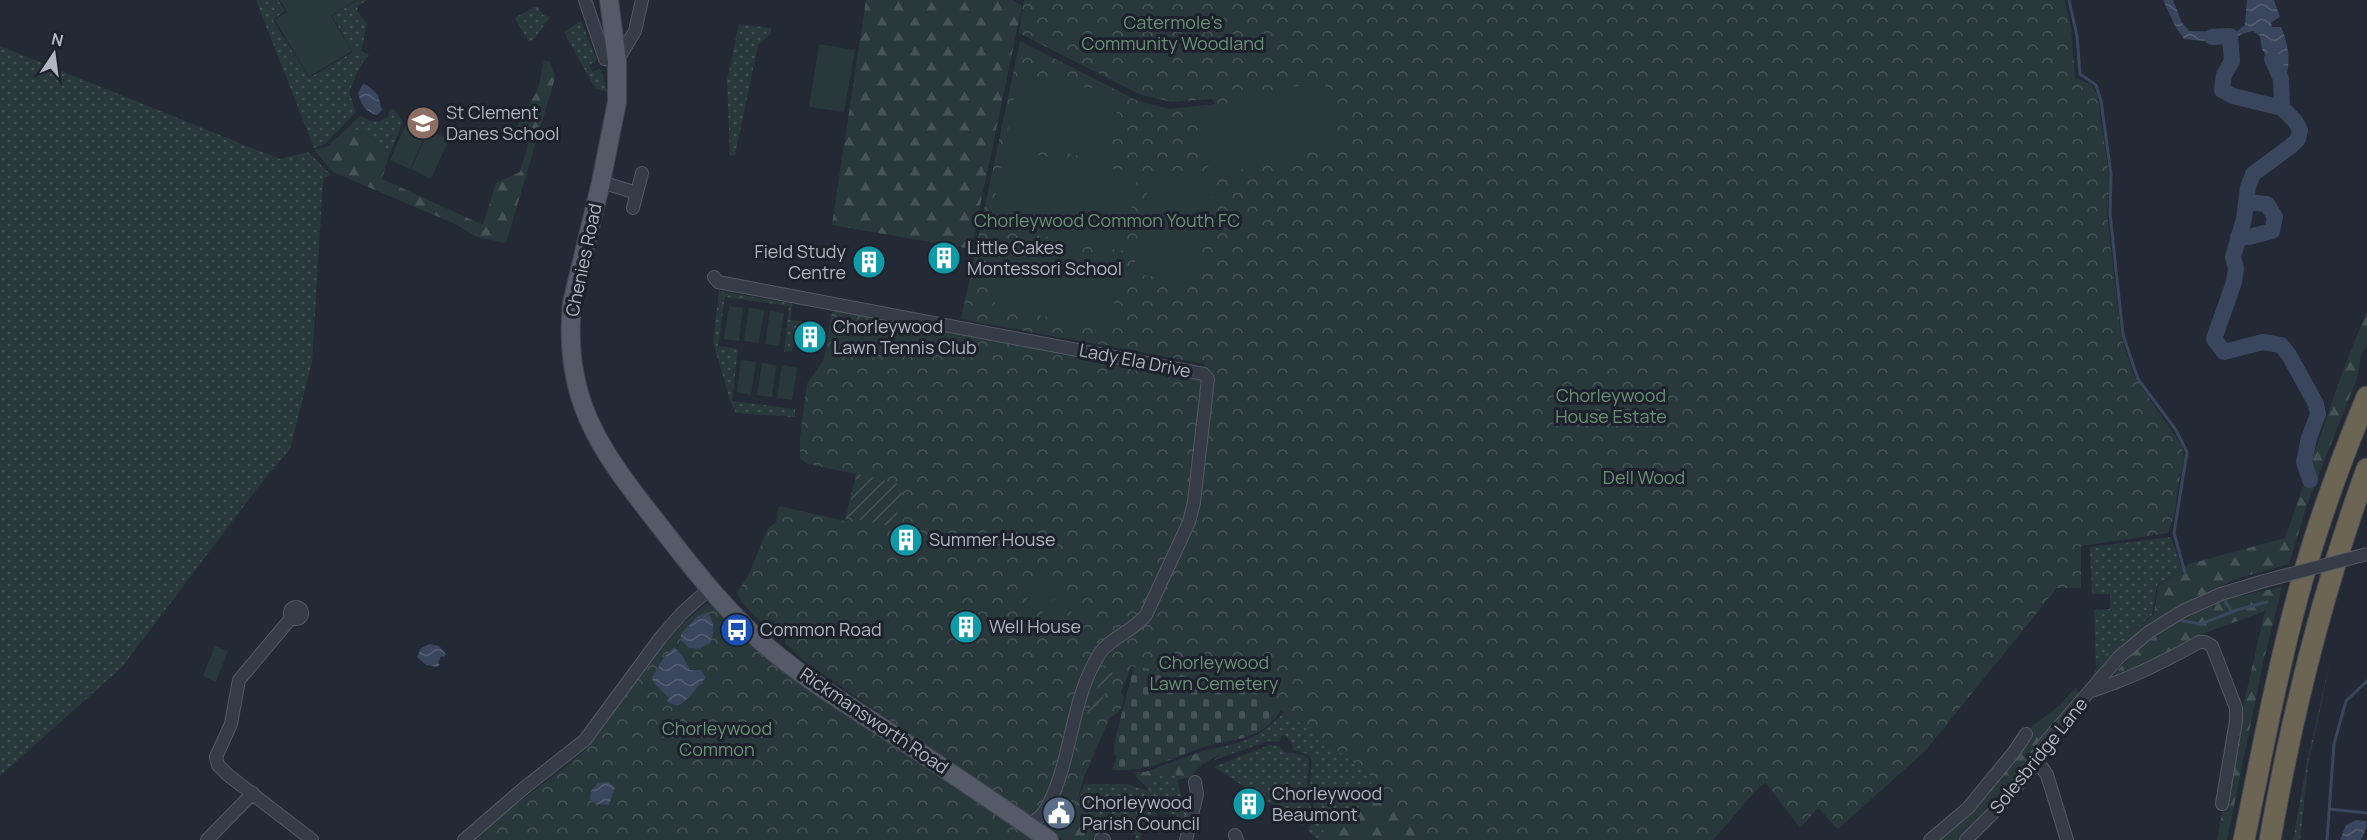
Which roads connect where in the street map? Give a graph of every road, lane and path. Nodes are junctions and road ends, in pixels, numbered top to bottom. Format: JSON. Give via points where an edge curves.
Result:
{"nodes":[{"id":1,"x":585,"y":0,"type":"edge"},
{"id":2,"x":609,"y":0,"type":"edge"},
{"id":3,"x":642,"y":0,"type":"edge"},
{"id":4,"x":617,"y":61,"type":"junction"},
{"id":5,"x":642,"y":173,"type":"dead end"},
{"id":6,"x":601,"y":182,"type":"junction"},
{"id":7,"x":637,"y":193,"type":"junction"},
{"id":8,"x":633,"y":208,"type":"dead end"},
{"id":9,"x":714,"y":278,"type":"dead end"},
{"id":10,"x":2367,"y":397,"type":"edge"},
{"id":11,"x":2367,"y":469,"type":"edge"},
{"id":12,"x":2367,"y":554,"type":"edge"},
{"id":13,"x":709,"y":589,"type":"junction"},
{"id":14,"x":292,"y":617,"type":"dead end"},
{"id":15,"x":2090,"y":692,"type":"junction"},
{"id":16,"x":2018,"y":739,"type":"dead end"},
{"id":17,"x":2035,"y":768,"type":"junction"},
{"id":18,"x":1195,"y":782,"type":"dead end"},
{"id":19,"x":253,"y":793,"type":"junction"},
{"id":20,"x":2222,"y":804,"type":"dead end"},
{"id":21,"x":1028,"y":825,"type":"junction"},
{"id":22,"x":207,"y":840,"type":"edge"},
{"id":23,"x":312,"y":840,"type":"edge"},
{"id":24,"x":464,"y":840,"type":"edge"},
{"id":25,"x":1049,"y":840,"type":"edge"},
{"id":26,"x":1186,"y":840,"type":"edge"},
{"id":27,"x":1930,"y":840,"type":"edge"},
{"id":28,"x":1966,"y":840,"type":"edge"},
{"id":29,"x":2067,"y":840,"type":"edge"},
{"id":30,"x":2244,"y":840,"type":"edge"},
{"id":31,"x":2270,"y":840,"type":"edge"}],
"edges":[{"from":1,"to":4,"type":"street","via":[[605,59]]},
{"from":2,"to":4,"type":"main road","name":"Chenies Road"},
{"from":3,"to":4,"type":"street","via":[[635,31]]},
{"from":4,"to":6,"type":"main road","name":"Chenies Road","via":[[617,102]]},
{"from":5,"to":7,"type":"street"},
{"from":6,"to":7,"type":"street"},
{"from":6,"to":13,"type":"main road","name":"Chenies Road","via":[[572,303],[570,351],[576,386],[593,432],[611,462]]},
{"from":7,"to":8,"type":"street"},
{"from":9,"to":21,"type":"street","name":"Lady Ela Drive","via":[[718,282],[1204,374],[1208,379],[1194,502],[1187,527],[1146,615],[1137,627],[1099,654],[1078,706],[1047,807]]},
{"from":10,"to":30,"type":"highway","via":[[2332,488],[2298,596]]},
{"from":11,"to":31,"type":"highway","via":[[2313,641]]},
{"from":12,"to":15,"type":"street","name":"Solesbridge Lane","bridge":true,"via":[[2264,581],[2200,603],[2149,632],[2119,657]]},
{"from":13,"to":21,"type":"main road","name":"Rickmansworth Road","via":[[753,634],[810,680]]},
{"from":13,"to":24,"type":"street","via":[[661,637],[585,740]]},
{"from":14,"to":19,"type":"street","via":[[239,680],[231,724],[216,757],[228,775]]},
{"from":15,"to":17,"type":"street","name":"Solesbridge Lane","via":[[2043,745]]},
{"from":15,"to":20,"type":"street","via":[[2161,664],[2199,642],[2212,646],[2236,708],[2228,738]]},
{"from":16,"to":27,"type":"street","via":[[1968,808]]},
{"from":17,"to":28,"type":"street","name":"Solesbridge Lane"},
{"from":17,"to":29,"type":"street","via":[[2047,775]]},
{"from":18,"to":26,"type":"street","via":[[1197,794]]},
{"from":19,"to":22,"type":"street"},
{"from":19,"to":23,"type":"street"},
{"from":21,"to":25,"type":"main road","name":"Rickmansworth Road"}]}
